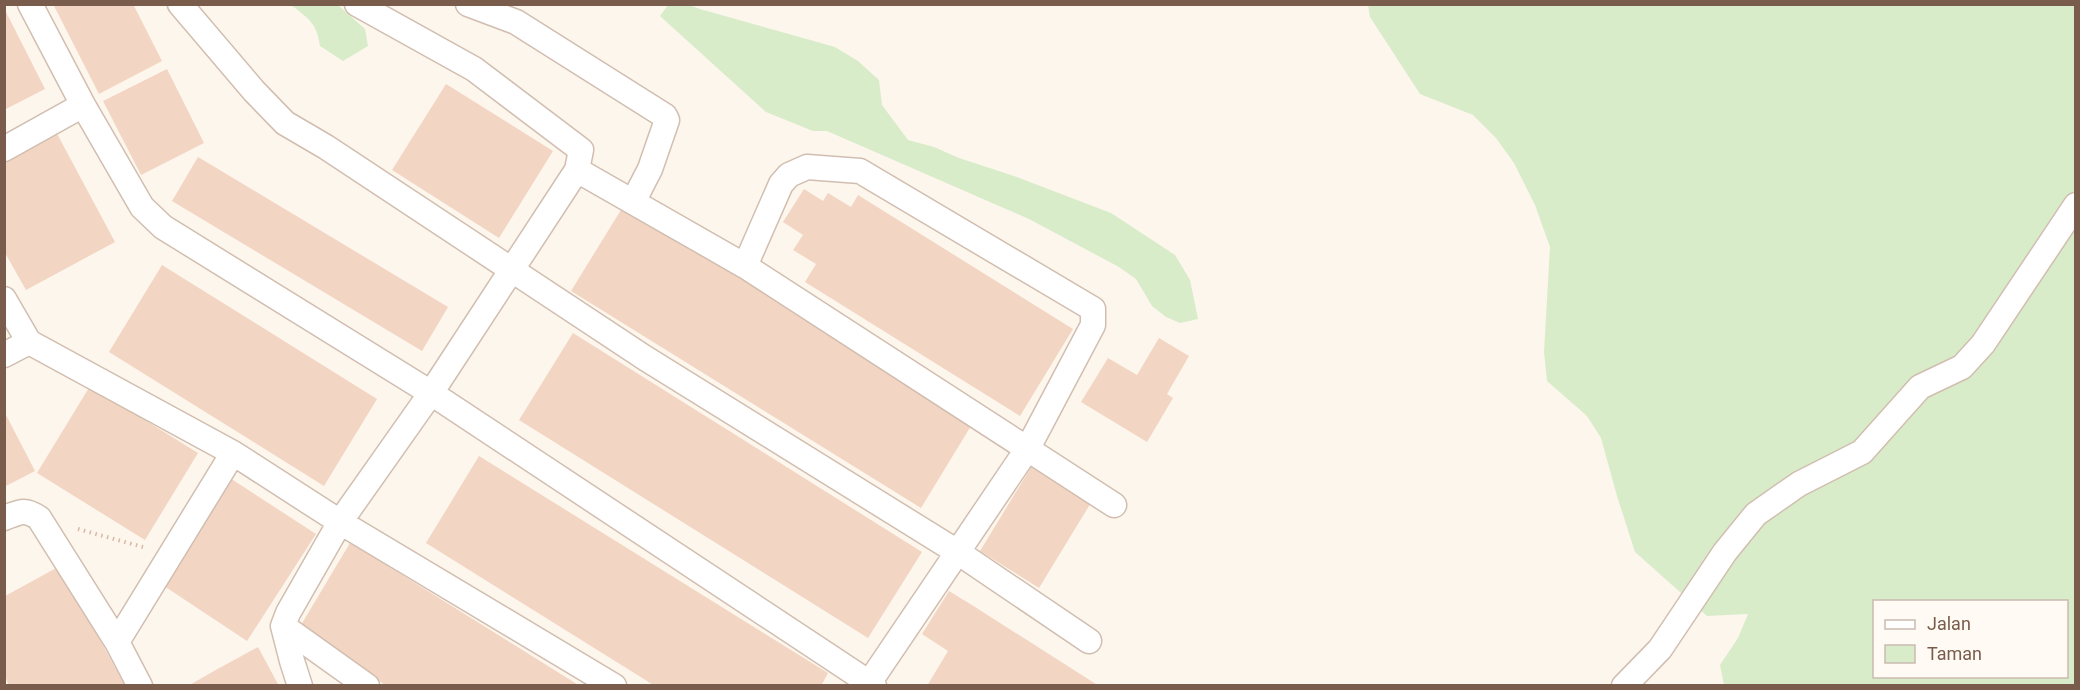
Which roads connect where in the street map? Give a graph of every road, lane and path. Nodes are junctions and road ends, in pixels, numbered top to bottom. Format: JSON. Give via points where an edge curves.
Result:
{"nodes":[{"id":1,"x":30,"y":4,"type":"edge"},
{"id":2,"x":180,"y":4,"type":"edge"},
{"id":3,"x":468,"y":4,"type":"edge"},
{"id":4,"x":358,"y":5,"type":"edge"},
{"id":5,"x":83,"y":105,"type":"junction"},
{"id":6,"x":4,"y":149,"type":"edge"},
{"id":7,"x":577,"y":170,"type":"junction"},
{"id":8,"x":633,"y":202,"type":"junction"},
{"id":9,"x":2076,"y":205,"type":"edge"},
{"id":10,"x":746,"y":266,"type":"junction"},
{"id":11,"x":512,"y":271,"type":"junction"},
{"id":12,"x":4,"y":299,"type":"edge"},
{"id":13,"x":28,"y":342,"type":"junction"},
{"id":14,"x":4,"y":355,"type":"edge"},
{"id":15,"x":431,"y":393,"type":"junction"},
{"id":16,"x":1028,"y":448,"type":"junction"},
{"id":17,"x":233,"y":453,"type":"junction"},
{"id":18,"x":1114,"y":505,"type":"dead end"},
{"id":19,"x":39,"y":518,"type":"junction"},
{"id":20,"x":4,"y":519,"type":"edge"},
{"id":21,"x":340,"y":522,"type":"junction"},
{"id":22,"x":959,"y":553,"type":"junction"},
{"id":23,"x":170,"y":555,"type":"junction"},
{"id":24,"x":283,"y":626,"type":"junction"},
{"id":25,"x":1089,"y":641,"type":"dead end"},
{"id":26,"x":117,"y":642,"type":"junction"},
{"id":27,"x":870,"y":684,"type":"edge"},
{"id":28,"x":140,"y":686,"type":"edge"},
{"id":29,"x":300,"y":686,"type":"edge"},
{"id":30,"x":367,"y":686,"type":"edge"},
{"id":31,"x":614,"y":686,"type":"edge"},
{"id":32,"x":1624,"y":686,"type":"edge"}],
"edges":[{"from":1,"to":5,"type":"street"},
{"from":2,"to":11,"type":"street","via":[[285,123]]},
{"from":3,"to":8,"type":"street","via":[[516,22],[665,116],[667,120],[650,169]]},
{"from":4,"to":7,"type":"street","via":[[474,69],[581,150]]},
{"from":5,"to":6,"type":"street"},
{"from":5,"to":15,"type":"street","via":[[142,207],[163,227]]},
{"from":7,"to":8,"type":"street"},
{"from":7,"to":11,"type":"street"},
{"from":8,"to":10,"type":"street"},
{"from":9,"to":32,"type":"street","via":[[1971,359],[1920,387],[1862,452],[1799,484],[1756,514],[1725,552],[1660,649]]},
{"from":10,"to":16,"type":"street"},
{"from":10,"to":16,"type":"street","via":[[781,184],[789,175],[807,167],[860,171],[1094,309],[1093,325]]},
{"from":11,"to":15,"type":"street"},
{"from":11,"to":22,"type":"street"},
{"from":12,"to":13,"type":"street"},
{"from":13,"to":14,"type":"street"},
{"from":13,"to":17,"type":"street"},
{"from":15,"to":21,"type":"street"},
{"from":15,"to":27,"type":"street"},
{"from":16,"to":18,"type":"street"},
{"from":16,"to":22,"type":"street"},
{"from":17,"to":21,"type":"street"},
{"from":17,"to":23,"type":"street"},
{"from":19,"to":20,"type":"street","via":[[23,511]]},
{"from":19,"to":23,"type":"path"},
{"from":19,"to":26,"type":"street"},
{"from":21,"to":24,"type":"street"},
{"from":21,"to":31,"type":"street"},
{"from":22,"to":25,"type":"street"},
{"from":22,"to":27,"type":"street"},
{"from":23,"to":26,"type":"street"},
{"from":24,"to":29,"type":"street"},
{"from":24,"to":30,"type":"street"},
{"from":26,"to":28,"type":"street"}]}
